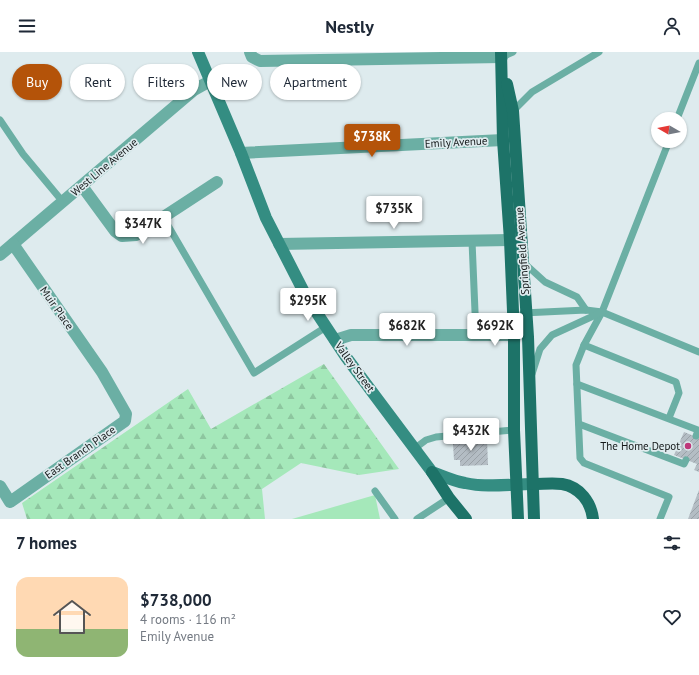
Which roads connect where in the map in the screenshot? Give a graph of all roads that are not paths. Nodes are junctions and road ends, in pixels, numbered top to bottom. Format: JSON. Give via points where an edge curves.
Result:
{"nodes":[{"id":1,"x":198,"y":52,"type":"edge"},
{"id":2,"x":250,"y":52,"type":"edge"},
{"id":3,"x":599,"y":52,"type":"edge"},
{"id":4,"x":505,"y":54,"type":"edge"},
{"id":5,"x":699,"y":63,"type":"edge"},
{"id":6,"x":207,"y":74,"type":"edge"},
{"id":7,"x":207,"y":83,"type":"edge"},
{"id":8,"x":218,"y":100,"type":"edge"},
{"id":9,"x":513,"y":110,"type":"junction"},
{"id":10,"x":680,"y":112,"type":"edge"},
{"id":11,"x":0,"y":120,"type":"edge"},
{"id":12,"x":503,"y":140,"type":"junction"},
{"id":13,"x":666,"y":148,"type":"edge"},
{"id":14,"x":241,"y":153,"type":"junction"},
{"id":15,"x":217,"y":182,"type":"dead end"},
{"id":16,"x":82,"y":186,"type":"junction"},
{"id":17,"x":63,"y":202,"type":"junction"},
{"id":18,"x":163,"y":217,"type":"junction"},
{"id":19,"x":510,"y":240,"type":"junction"},
{"id":20,"x":472,"y":241,"type":"junction"},
{"id":21,"x":13,"y":244,"type":"junction"},
{"id":22,"x":278,"y":244,"type":"junction"},
{"id":23,"x":0,"y":254,"type":"edge"},
{"id":24,"x":523,"y":262,"type":"junction"},
{"id":25,"x":586,"y":310,"type":"junction"},
{"id":26,"x":602,"y":312,"type":"junction"},
{"id":27,"x":526,"y":313,"type":"junction"},
{"id":28,"x":513,"y":314,"type":"junction"},
{"id":29,"x":326,"y":327,"type":"junction"},
{"id":30,"x":476,"y":335,"type":"junction"},
{"id":31,"x":514,"y":335,"type":"junction"},
{"id":32,"x":335,"y":340,"type":"junction"},
{"id":33,"x":584,"y":345,"type":"junction"},
{"id":34,"x":699,"y":352,"type":"edge"},
{"id":35,"x":102,"y":372,"type":"joint"},
{"id":36,"x":530,"y":381,"type":"junction"},
{"id":37,"x":577,"y":384,"type":"junction"},
{"id":38,"x":668,"y":418,"type":"junction"},
{"id":39,"x":579,"y":424,"type":"junction"},
{"id":40,"x":514,"y":430,"type":"junction"},
{"id":41,"x":698,"y":431,"type":"edge"},
{"id":42,"x":414,"y":449,"type":"junction"},
{"id":43,"x":686,"y":460,"type":"dead end"},
{"id":44,"x":432,"y":472,"type":"junction"},
{"id":45,"x":516,"y":484,"type":"junction"},
{"id":46,"x":533,"y":484,"type":"junction"},
{"id":47,"x":0,"y":486,"type":"edge"},
{"id":48,"x":375,"y":491,"type":"dead end"},
{"id":49,"x":449,"y":498,"type":"junction"},
{"id":50,"x":395,"y":519,"type":"edge"},
{"id":51,"x":417,"y":519,"type":"edge"},
{"id":52,"x":466,"y":519,"type":"edge"},
{"id":53,"x":518,"y":519,"type":"edge"},
{"id":54,"x":534,"y":519,"type":"edge"},
{"id":55,"x":593,"y":519,"type":"edge"},
{"id":56,"x":660,"y":519,"type":"edge"}],
"edges":[{"from":1,"to":6,"type":"main road","name":"Valley Street"},
{"from":2,"to":4,"type":"street","via":[[252,57],[260,61]]},
{"from":3,"to":9,"type":"lane","via":[[532,92]]},
{"from":4,"to":9,"type":"main road","name":"Springfield Avenue"},
{"from":4,"to":12,"type":"main road","name":"Springfield Avenue"},
{"from":5,"to":10,"type":"lane"},
{"from":7,"to":16,"type":"street","name":"West Line Avenue","via":[[194,90]]},
{"from":8,"to":14,"type":"main road","name":"Valley Street"},
{"from":9,"to":24,"type":"main road","name":"Springfield Avenue"},
{"from":11,"to":17,"type":"lane","via":[[23,154]]},
{"from":12,"to":14,"type":"street","name":"Emily Avenue"},
{"from":12,"to":19,"type":"main road","name":"Springfield Avenue"},
{"from":13,"to":26,"type":"lane"},
{"from":14,"to":22,"type":"main road","name":"Valley Street"},
{"from":15,"to":18,"type":"street"},
{"from":16,"to":17,"type":"street","name":"West Line Avenue"},
{"from":16,"to":18,"type":"street","via":[[122,236],[136,235]]},
{"from":17,"to":21,"type":"street","name":"West Line Avenue"},
{"from":18,"to":29,"type":"lane","via":[[254,373]]},
{"from":19,"to":20,"type":"street"},
{"from":19,"to":28,"type":"main road","name":"Springfield Avenue"},
{"from":20,"to":22,"type":"street"},
{"from":20,"to":30,"type":"lane"},
{"from":21,"to":23,"type":"street","name":"West Line Avenue"},
{"from":21,"to":35,"type":"street","name":"Muir Place"},
{"from":22,"to":29,"type":"main road","name":"Valley Street"},
{"from":24,"to":25,"type":"lane","via":[[545,282],[576,298]]},
{"from":24,"to":27,"type":"main road","name":"Springfield Avenue"},
{"from":25,"to":26,"type":"lane"},
{"from":25,"to":27,"type":"lane"},
{"from":26,"to":33,"type":"lane"},
{"from":26,"to":34,"type":"lane"},
{"from":26,"to":36,"type":"lane","via":[[552,335],[540,349]]},
{"from":27,"to":28,"type":"lane"},
{"from":27,"to":36,"type":"main road","name":"Springfield Avenue"},
{"from":28,"to":31,"type":"main road","name":"Springfield Avenue"},
{"from":29,"to":32,"type":"main road","name":"Valley Street"},
{"from":30,"to":31,"type":"street"},
{"from":30,"to":32,"type":"street","via":[[351,335]]},
{"from":31,"to":40,"type":"main road","name":"Springfield Avenue"},
{"from":32,"to":42,"type":"main road","name":"Valley Street"},
{"from":33,"to":37,"type":"lane","via":[[576,366]]},
{"from":33,"to":38,"type":"lane","via":[[676,382],[679,392]]},
{"from":35,"to":47,"type":"street","name":"East Branch Place","via":[[126,414],[125,421],[10,502]]},
{"from":36,"to":46,"type":"main road","name":"Springfield Avenue"},
{"from":37,"to":38,"type":"lane"},
{"from":37,"to":39,"type":"lane"},
{"from":38,"to":41,"type":"lane"},
{"from":39,"to":43,"type":"lane","via":[[684,464]]},
{"from":39,"to":56,"type":"lane","via":[[580,458],[584,463],[669,497]]},
{"from":40,"to":42,"type":"lane","via":[[436,437],[426,440]]},
{"from":40,"to":45,"type":"main road","name":"Springfield Avenue"},
{"from":42,"to":44,"type":"main road","name":"Valley Street"},
{"from":44,"to":45,"type":"main road","via":[[452,480],[477,485]]},
{"from":44,"to":49,"type":"main road"},
{"from":45,"to":46,"type":"main road"},
{"from":45,"to":53,"type":"main road","name":"Springfield Avenue"},
{"from":46,"to":54,"type":"main road","name":"Springfield Avenue"},
{"from":46,"to":55,"type":"main road","via":[[563,484],[580,491],[589,502]]},
{"from":48,"to":50,"type":"lane"},
{"from":49,"to":51,"type":"lane"},
{"from":49,"to":52,"type":"main road"}]}
